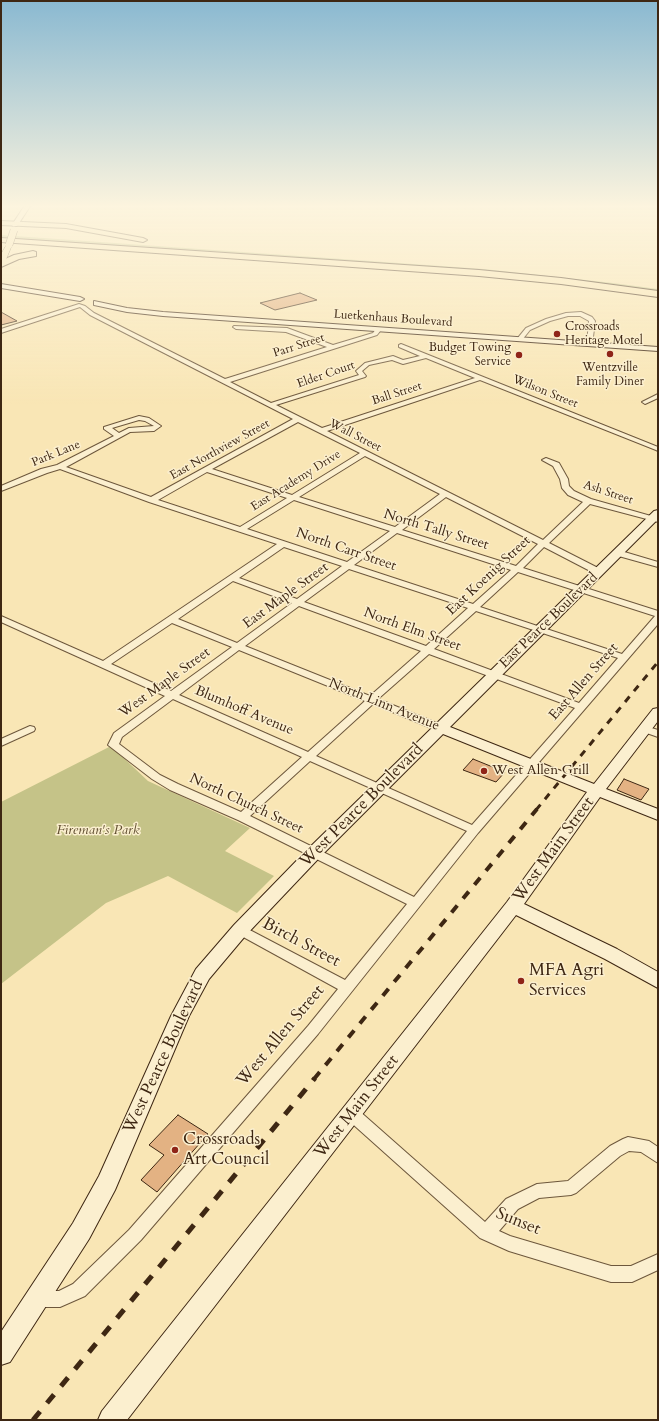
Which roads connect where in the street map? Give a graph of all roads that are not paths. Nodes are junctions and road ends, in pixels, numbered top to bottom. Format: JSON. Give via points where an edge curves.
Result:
{"nodes":[{"id":1,"x":454,"y":271,"type":"edge"},
{"id":2,"x":518,"y":271,"type":"edge"},
{"id":3,"x":1,"y":286,"type":"edge"},
{"id":4,"x":658,"y":287,"type":"edge"},
{"id":5,"x":658,"y":294,"type":"edge"},
{"id":6,"x":84,"y":303,"type":"junction"},
{"id":7,"x":118,"y":310,"type":"junction"},
{"id":8,"x":127,"y":310,"type":"junction"},
{"id":9,"x":100,"y":316,"type":"junction"},
{"id":10,"x":242,"y":320,"type":"junction"},
{"id":11,"x":1,"y":330,"type":"edge"},
{"id":12,"x":378,"y":330,"type":"junction"},
{"id":13,"x":520,"y":339,"type":"junction"},
{"id":14,"x":590,"y":344,"type":"junction"},
{"id":15,"x":401,"y":346,"type":"dead end"},
{"id":16,"x":332,"y":347,"type":"junction"},
{"id":17,"x":658,"y":349,"type":"edge"},
{"id":18,"x":426,"y":356,"type":"junction"},
{"id":19,"x":480,"y":378,"type":"junction"},
{"id":20,"x":225,"y":382,"type":"junction"},
{"id":21,"x":658,"y":396,"type":"edge"},
{"id":22,"x":645,"y":402,"type":"dead end"},
{"id":23,"x":270,"y":405,"type":"junction"},
{"id":24,"x":298,"y":419,"type":"junction"},
{"id":25,"x":321,"y":431,"type":"junction"},
{"id":26,"x":118,"y":436,"type":"junction"},
{"id":27,"x":656,"y":446,"type":"edge"},
{"id":28,"x":365,"y":453,"type":"junction"},
{"id":29,"x":546,"y":460,"type":"dead end"},
{"id":30,"x":60,"y":467,"type":"junction"},
{"id":31,"x":207,"y":470,"type":"junction"},
{"id":32,"x":1,"y":489,"type":"edge"},
{"id":33,"x":445,"y":494,"type":"junction"},
{"id":34,"x":292,"y":498,"type":"junction"},
{"id":35,"x":152,"y":500,"type":"junction"},
{"id":36,"x":588,"y":501,"type":"junction"},
{"id":37,"x":656,"y":517,"type":"edge"},
{"id":38,"x":240,"y":530,"type":"junction"},
{"id":39,"x":395,"y":531,"type":"junction"},
{"id":40,"x":284,"y":544,"type":"junction"},
{"id":41,"x":542,"y":544,"type":"junction"},
{"id":42,"x":618,"y":553,"type":"junction"},
{"id":43,"x":349,"y":565,"type":"junction"},
{"id":44,"x":658,"y":565,"type":"edge"},
{"id":45,"x":518,"y":568,"type":"junction"},
{"id":46,"x":599,"y":572,"type":"junction"},
{"id":47,"x":232,"y":578,"type":"junction"},
{"id":48,"x":581,"y":589,"type":"junction"},
{"id":49,"x":297,"y":603,"type":"junction"},
{"id":50,"x":475,"y":608,"type":"junction"},
{"id":51,"x":658,"y":614,"type":"edge"},
{"id":52,"x":658,"y":618,"type":"edge"},
{"id":53,"x":1,"y":619,"type":"edge"},
{"id":54,"x":171,"y":620,"type":"junction"},
{"id":55,"x":540,"y":630,"type":"junction"},
{"id":56,"x":238,"y":647,"type":"junction"},
{"id":57,"x":427,"y":650,"type":"junction"},
{"id":58,"x":623,"y":657,"type":"junction"},
{"id":59,"x":104,"y":665,"type":"junction"},
{"id":60,"x":493,"y":675,"type":"junction"},
{"id":61,"x":172,"y":696,"type":"junction"},
{"id":62,"x":371,"y":701,"type":"junction"},
{"id":63,"x":582,"y":707,"type":"junction"},
{"id":64,"x":658,"y":712,"type":"edge"},
{"id":65,"x":440,"y":728,"type":"junction"},
{"id":66,"x":30,"y":729,"type":"dead end"},
{"id":67,"x":651,"y":731,"type":"edge"},
{"id":68,"x":1,"y":743,"type":"edge"},
{"id":69,"x":113,"y":745,"type":"joint"},
{"id":70,"x":310,"y":756,"type":"junction"},
{"id":71,"x":530,"y":764,"type":"junction"},
{"id":72,"x":380,"y":788,"type":"junction"},
{"id":73,"x":597,"y":790,"type":"junction"},
{"id":74,"x":658,"y":814,"type":"edge"},
{"id":75,"x":242,"y":818,"type":"junction"},
{"id":76,"x":474,"y":830,"type":"junction"},
{"id":77,"x":314,"y":853,"type":"junction"},
{"id":78,"x":416,"y":902,"type":"junction"},
{"id":79,"x":513,"y":906,"type":"junction"},
{"id":80,"x":240,"y":930,"type":"junction"},
{"id":81,"x":658,"y":981,"type":"edge"},
{"id":82,"x":346,"y":987,"type":"junction"},
{"id":83,"x":352,"y":1114,"type":"junction"},
{"id":84,"x":658,"y":1156,"type":"edge"},
{"id":85,"x":486,"y":1233,"type":"junction"},
{"id":86,"x":658,"y":1262,"type":"edge"},
{"id":87,"x":38,"y":1299,"type":"junction"},
{"id":88,"x":1,"y":1353,"type":"edge"},
{"id":89,"x":111,"y":1420,"type":"edge"}],
"edges":[{"from":1,"to":5,"type":"highway","via":[[506,275]]},
{"from":2,"to":4,"type":"highway"},
{"from":3,"to":6,"type":"main road","name":"Luetkenhaus Boulevard"},
{"from":6,"to":7,"type":"main road","name":"Luetkenhaus Boulevard"},
{"from":6,"to":8,"type":"main road","name":"Luetkenhaus Boulevard"},
{"from":6,"to":9,"type":"street","name":"Wall Street"},
{"from":6,"to":11,"type":"street","via":[[42,319]]},
{"from":7,"to":8,"type":"main road","name":"Luetkenhaus Boulevard"},
{"from":7,"to":9,"type":"main road","via":[[103,312]]},
{"from":8,"to":10,"type":"main road","name":"Luetkenhaus Boulevard"},
{"from":9,"to":20,"type":"street","name":"Wall Street"},
{"from":10,"to":12,"type":"main road","name":"Luetkenhaus Boulevard"},
{"from":10,"to":16,"type":"street","via":[[236,327],[287,330]]},
{"from":12,"to":13,"type":"main road","name":"Luetkenhaus Boulevard"},
{"from":12,"to":16,"type":"street","name":"Parr Street","via":[[375,334]]},
{"from":13,"to":14,"type":"main road","name":"Luetkenhaus Boulevard"},
{"from":13,"to":14,"type":"street","via":[[528,329],[548,320],[568,314],[581,314],[592,321]]},
{"from":14,"to":17,"type":"main road","name":"Luetkenhaus Boulevard"},
{"from":15,"to":18,"type":"street","name":"Wilson Street"},
{"from":16,"to":20,"type":"street","name":"Parr Street"},
{"from":18,"to":19,"type":"street","name":"Wilson Street"},
{"from":18,"to":23,"type":"street","name":"Elder Court","via":[[403,362],[393,358],[367,364],[359,371],[363,376]]},
{"from":19,"to":25,"type":"street","name":"Ball Street"},
{"from":19,"to":27,"type":"street","name":"Wilson Street"},
{"from":20,"to":23,"type":"street","name":"Wall Street"},
{"from":21,"to":22,"type":"street"},
{"from":23,"to":24,"type":"street","name":"Wall Street"},
{"from":24,"to":25,"type":"street","name":"Wall Street"},
{"from":24,"to":31,"type":"street","name":"East Northview Street"},
{"from":25,"to":28,"type":"street","name":"Wall Street"},
{"from":26,"to":26,"type":"street","name":"Park Lane","via":[[106,428],[139,418],[147,419],[158,426],[154,429],[136,429]]},
{"from":26,"to":30,"type":"street","name":"Park Lane"},
{"from":28,"to":33,"type":"street","name":"Wall Street"},
{"from":28,"to":34,"type":"street","name":"East Academy Drive"},
{"from":29,"to":36,"type":"street","name":"Ash Street","via":[[556,465],[564,479],[564,486]]},
{"from":30,"to":32,"type":"street","name":"Park Lane"},
{"from":30,"to":35,"type":"street","name":"North Carr Street"},
{"from":31,"to":34,"type":"street","name":"North Tally Street"},
{"from":31,"to":35,"type":"street","name":"East Northview Street"},
{"from":33,"to":39,"type":"street","name":"East Maple Street"},
{"from":33,"to":41,"type":"street","name":"Wall Street"},
{"from":34,"to":38,"type":"street","name":"East Academy Drive"},
{"from":34,"to":39,"type":"street","name":"North Tally Street"},
{"from":35,"to":38,"type":"street","name":"North Carr Street"},
{"from":36,"to":37,"type":"street","name":"Ash Street"},
{"from":36,"to":41,"type":"street","name":"East Koenig Street"},
{"from":37,"to":42,"type":"main road","name":"East Pearce Boulevard"},
{"from":38,"to":40,"type":"street","name":"North Carr Street"},
{"from":39,"to":43,"type":"street","name":"East Maple Street"},
{"from":39,"to":45,"type":"street","name":"North Tally Street"},
{"from":40,"to":43,"type":"street","name":"North Carr Street"},
{"from":40,"to":47,"type":"street"},
{"from":41,"to":45,"type":"street","name":"East Koenig Street"},
{"from":41,"to":46,"type":"street","name":"Wall Street"},
{"from":42,"to":44,"type":"street"},
{"from":42,"to":46,"type":"main road","name":"East Pearce Boulevard"},
{"from":43,"to":49,"type":"street","name":"East Maple Street"},
{"from":43,"to":50,"type":"street","name":"North Carr Street"},
{"from":45,"to":48,"type":"street","name":"North Tally Street"},
{"from":45,"to":50,"type":"street","name":"East Koenig Street"},
{"from":46,"to":48,"type":"main road","name":"East Pearce Boulevard"},
{"from":47,"to":49,"type":"street","name":"North Elm Street"},
{"from":47,"to":54,"type":"street"},
{"from":48,"to":51,"type":"street","name":"North Tally Street"},
{"from":48,"to":55,"type":"main road","name":"East Pearce Boulevard"},
{"from":49,"to":56,"type":"street","name":"East Maple Street"},
{"from":49,"to":57,"type":"street","name":"North Elm Street"},
{"from":50,"to":55,"type":"street","name":"North Carr Street"},
{"from":50,"to":57,"type":"street","name":"East Koenig Street"},
{"from":52,"to":58,"type":"street","name":"East Allen Street"},
{"from":53,"to":59,"type":"street","name":"Blumhoff Avenue"},
{"from":54,"to":56,"type":"street","name":"North Linn Avenue"},
{"from":54,"to":59,"type":"street"},
{"from":55,"to":58,"type":"street","name":"North Carr Street"},
{"from":55,"to":60,"type":"main road","name":"East Pearce Boulevard"},
{"from":56,"to":61,"type":"street","name":"West Maple Street"},
{"from":56,"to":62,"type":"street","name":"North Linn Avenue"},
{"from":57,"to":60,"type":"street","name":"North Elm Street"},
{"from":57,"to":62,"type":"street","name":"East Koenig Street"},
{"from":58,"to":63,"type":"street","name":"East Allen Street"},
{"from":59,"to":61,"type":"street","name":"Blumhoff Avenue"},
{"from":60,"to":63,"type":"street","name":"North Elm Street"},
{"from":60,"to":65,"type":"main road","name":"East Pearce Boulevard"},
{"from":61,"to":69,"type":"street","name":"West Maple Street","via":[[118,735]]},
{"from":61,"to":70,"type":"street","name":"Blumhoff Avenue"},
{"from":62,"to":65,"type":"street","name":"North Linn Avenue"},
{"from":62,"to":70,"type":"street","name":"East Koenig Street"},
{"from":63,"to":71,"type":"street","name":"East Allen Street"},
{"from":64,"to":67,"type":"main road","name":"West Main Street"},
{"from":65,"to":71,"type":"main road","name":"North Linn Avenue"},
{"from":65,"to":72,"type":"main road","name":"West Pearce Boulevard"},
{"from":66,"to":68,"type":"street"},
{"from":67,"to":73,"type":"main road","name":"West Main Street"},
{"from":69,"to":75,"type":"street","name":"North Church Street","via":[[156,777]]},
{"from":70,"to":72,"type":"street","name":"Blumhoff Avenue"},
{"from":70,"to":75,"type":"street","name":"East Koenig Street"},
{"from":71,"to":73,"type":"main road","name":"North Linn Avenue"},
{"from":71,"to":76,"type":"street","name":"West Allen Street"},
{"from":72,"to":76,"type":"street","name":"Blumhoff Avenue"},
{"from":72,"to":77,"type":"main road","name":"West Pearce Boulevard"},
{"from":73,"to":74,"type":"main road","name":"North Linn Avenue"},
{"from":73,"to":79,"type":"main road","name":"West Main Street"},
{"from":75,"to":77,"type":"street","name":"North Church Street"},
{"from":76,"to":78,"type":"street","name":"West Allen Street"},
{"from":77,"to":78,"type":"street","name":"North Church Street"},
{"from":77,"to":80,"type":"main road","name":"West Pearce Boulevard"},
{"from":78,"to":82,"type":"street","name":"West Allen Street"},
{"from":79,"to":81,"type":"main road","via":[[611,954]]},
{"from":79,"to":83,"type":"main road","name":"West Main Street"},
{"from":80,"to":82,"type":"street","name":"Birch Street"},
{"from":80,"to":87,"type":"main road","name":"West Pearce Boulevard","via":[[202,974],[180,1016],[107,1183],[81,1231]]},
{"from":82,"to":87,"type":"street","name":"West Allen Street","via":[[313,1030],[135,1235],[79,1290],[60,1299]]},
{"from":83,"to":85,"type":"street","name":"Sunset"},
{"from":83,"to":89,"type":"main road","name":"West Main Street"},
{"from":84,"to":85,"type":"street","via":[[644,1146],[628,1144],[615,1151],[571,1188],[537,1192],[512,1204]]},
{"from":85,"to":86,"type":"street","name":"Sunset","via":[[611,1274],[632,1274]]},
{"from":87,"to":88,"type":"main road","name":"West Pearce Boulevard"}]}
